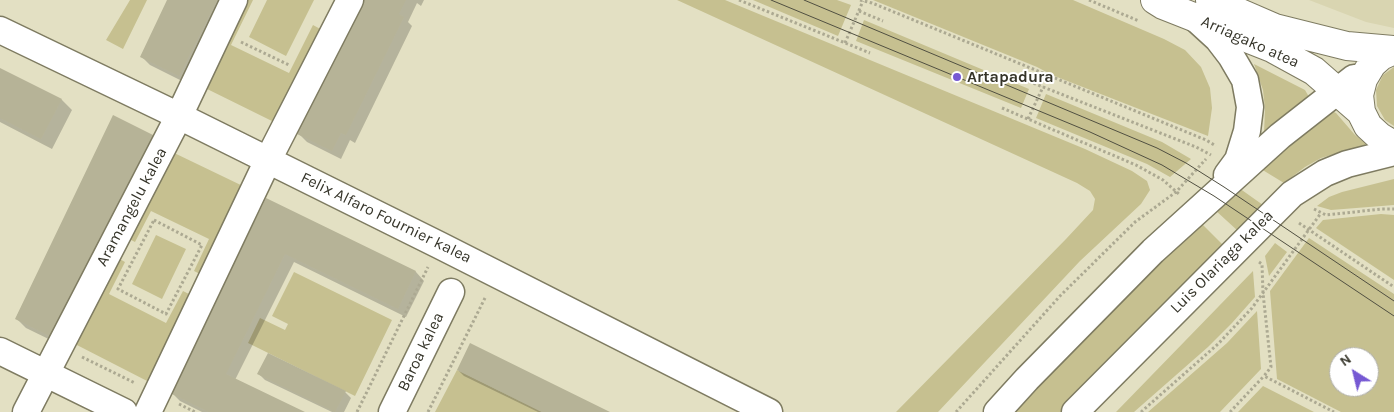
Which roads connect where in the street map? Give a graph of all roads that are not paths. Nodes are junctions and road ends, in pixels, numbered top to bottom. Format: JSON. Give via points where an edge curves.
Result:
{"nodes":[{"id":1,"x":234,"y":0,"type":"edge"},
{"id":2,"x":350,"y":0,"type":"edge"},
{"id":3,"x":1156,"y":0,"type":"edge"},
{"id":4,"x":1202,"y":9,"type":"edge"},
{"id":5,"x":0,"y":30,"type":"edge"},
{"id":6,"x":1386,"y":55,"type":"edge"},
{"id":7,"x":1338,"y":91,"type":"junction"},
{"id":8,"x":1362,"y":112,"type":"junction"},
{"id":9,"x":180,"y":116,"type":"junction"},
{"id":10,"x":1394,"y":145,"type":"edge"},
{"id":11,"x":1394,"y":152,"type":"edge"},
{"id":12,"x":268,"y":160,"type":"junction"},
{"id":13,"x":1202,"y":206,"type":"junction"},
{"id":14,"x":451,"y":292,"type":"dead end"},
{"id":15,"x":0,"y":351,"type":"edge"},
{"id":16,"x":45,"y":373,"type":"junction"},
{"id":17,"x":152,"y":403,"type":"edge"},
{"id":18,"x":26,"y":412,"type":"edge"},
{"id":19,"x":124,"y":412,"type":"edge"},
{"id":20,"x":392,"y":412,"type":"edge"},
{"id":21,"x":769,"y":412,"type":"edge"},
{"id":22,"x":997,"y":412,"type":"edge"},
{"id":23,"x":1075,"y":412,"type":"edge"}],
"edges":[{"from":1,"to":9,"type":"street","name":"Aramangelu kalea"},
{"from":2,"to":12,"type":"street"},
{"from":3,"to":4,"type":"main road","name":"Arriagako atea","via":[[1163,5]]},
{"from":4,"to":6,"type":"main road","name":"Arriagako atea"},
{"from":4,"to":7,"type":"main road","name":"Arriagako atea","via":[[1314,71]]},
{"from":4,"to":13,"type":"street","via":[[1244,80],[1250,107],[1247,132]]},
{"from":5,"to":9,"type":"street","name":"Felix Alfaro Fournier kalea"},
{"from":6,"to":7,"type":"street"},
{"from":6,"to":8,"type":"main road","via":[[1363,79],[1360,95]]},
{"from":7,"to":8,"type":"main road","name":"Arriagako atea"},
{"from":7,"to":13,"type":"street","via":[[1280,136]]},
{"from":8,"to":10,"type":"main road","via":[[1368,126],[1380,138]]},
{"from":9,"to":12,"type":"street","name":"Felix Alfaro Fournier kalea"},
{"from":9,"to":16,"type":"street","name":"Aramangelu kalea"},
{"from":11,"to":23,"type":"street","name":"Luis Olariaga kalea","via":[[1325,173],[1285,199]]},
{"from":12,"to":17,"type":"street"},
{"from":12,"to":21,"type":"street","name":"Felix Alfaro Fournier kalea"},
{"from":13,"to":22,"type":"street","via":[[1146,258]]},
{"from":14,"to":20,"type":"street","name":"Baroa kalea"},
{"from":15,"to":16,"type":"street"},
{"from":16,"to":18,"type":"street","name":"Aramangelu kalea"},
{"from":16,"to":19,"type":"street"}]}
